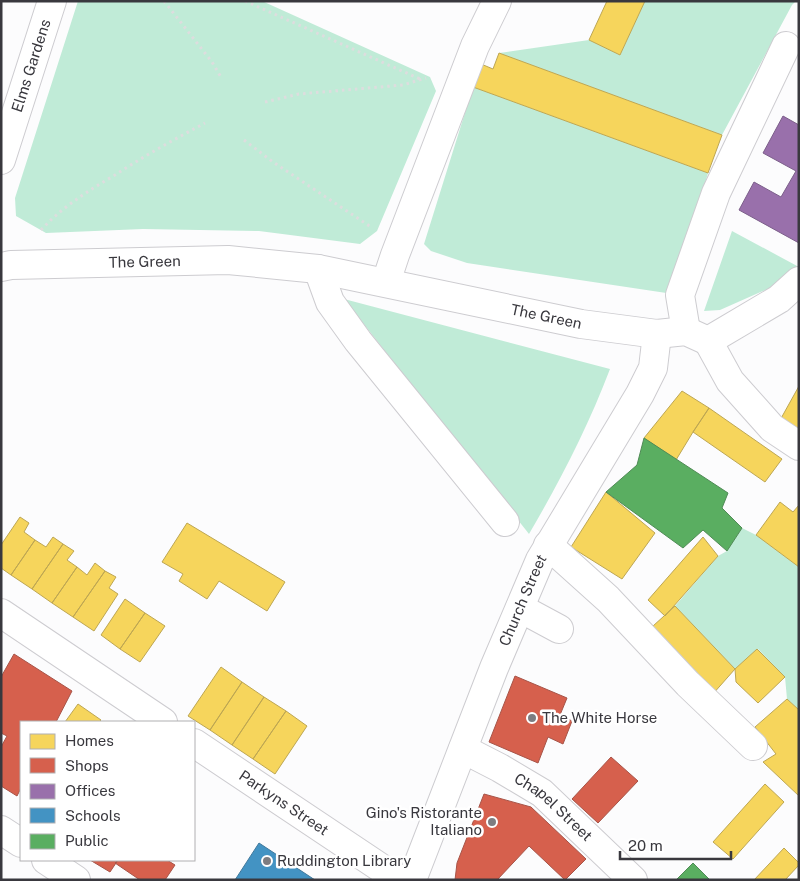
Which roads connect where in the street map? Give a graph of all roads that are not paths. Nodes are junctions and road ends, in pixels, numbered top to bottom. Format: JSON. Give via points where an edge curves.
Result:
{"nodes":[{"id":1,"x":52,"y":1,"type":"edge"},
{"id":2,"x":497,"y":1,"type":"edge"},
{"id":3,"x":786,"y":46,"type":"dead end"},
{"id":4,"x":1,"y":160,"type":"edge"},
{"id":5,"x":9,"y":266,"type":"edge"},
{"id":6,"x":318,"y":269,"type":"junction"},
{"id":7,"x":799,"y":281,"type":"edge"},
{"id":8,"x":386,"y":282,"type":"junction"},
{"id":9,"x":657,"y":334,"type":"junction"},
{"id":10,"x":697,"y":336,"type":"junction"},
{"id":11,"x":799,"y":446,"type":"edge"},
{"id":12,"x":505,"y":522,"type":"dead end"},
{"id":13,"x":548,"y":545,"type":"junction"},
{"id":14,"x":520,"y":608,"type":"junction"},
{"id":15,"x":1,"y":614,"type":"edge"},
{"id":16,"x":558,"y":629,"type":"dead end"},
{"id":17,"x":162,"y":721,"type":"edge"},
{"id":18,"x":195,"y":743,"type":"edge"},
{"id":19,"x":753,"y":746,"type":"dead end"},
{"id":20,"x":463,"y":749,"type":"junction"},
{"id":21,"x":1,"y":830,"type":"edge"},
{"id":22,"x":20,"y":842,"type":"edge"},
{"id":23,"x":48,"y":861,"type":"edge"},
{"id":24,"x":76,"y":880,"type":"edge"},
{"id":25,"x":399,"y":880,"type":"edge"},
{"id":26,"x":412,"y":880,"type":"edge"},
{"id":27,"x":633,"y":880,"type":"edge"}],
"edges":[{"from":1,"to":4,"type":"street","name":"Elms Gardens"},
{"from":2,"to":8,"type":"street","via":[[469,63]]},
{"from":3,"to":10,"type":"street","via":[[716,193],[680,295]]},
{"from":5,"to":6,"type":"street","name":"The Green","via":[[228,260]]},
{"from":6,"to":8,"type":"street","name":"The Green"},
{"from":6,"to":12,"type":"street","via":[[335,310]]},
{"from":7,"to":10,"type":"street","via":[[779,299]]},
{"from":8,"to":9,"type":"street","name":"The Green","via":[[581,324]]},
{"from":9,"to":10,"type":"street","name":"The Green"},
{"from":9,"to":13,"type":"street","name":"Church Street","via":[[653,368],[640,394]]},
{"from":10,"to":11,"type":"street","via":[[730,381],[772,428]]},
{"from":13,"to":14,"type":"street","name":"Church Street"},
{"from":13,"to":19,"type":"street","via":[[608,599],[688,684]]},
{"from":14,"to":16,"type":"street"},
{"from":14,"to":20,"type":"street","name":"Church Street"},
{"from":15,"to":17,"type":"street"},
{"from":18,"to":25,"type":"street","name":"Parkyns Street"},
{"from":20,"to":26,"type":"street","name":"Church Street"},
{"from":20,"to":27,"type":"street","name":"Chapel Street","via":[[542,793]]},
{"from":21,"to":22,"type":"street"},
{"from":23,"to":24,"type":"street"}]}
